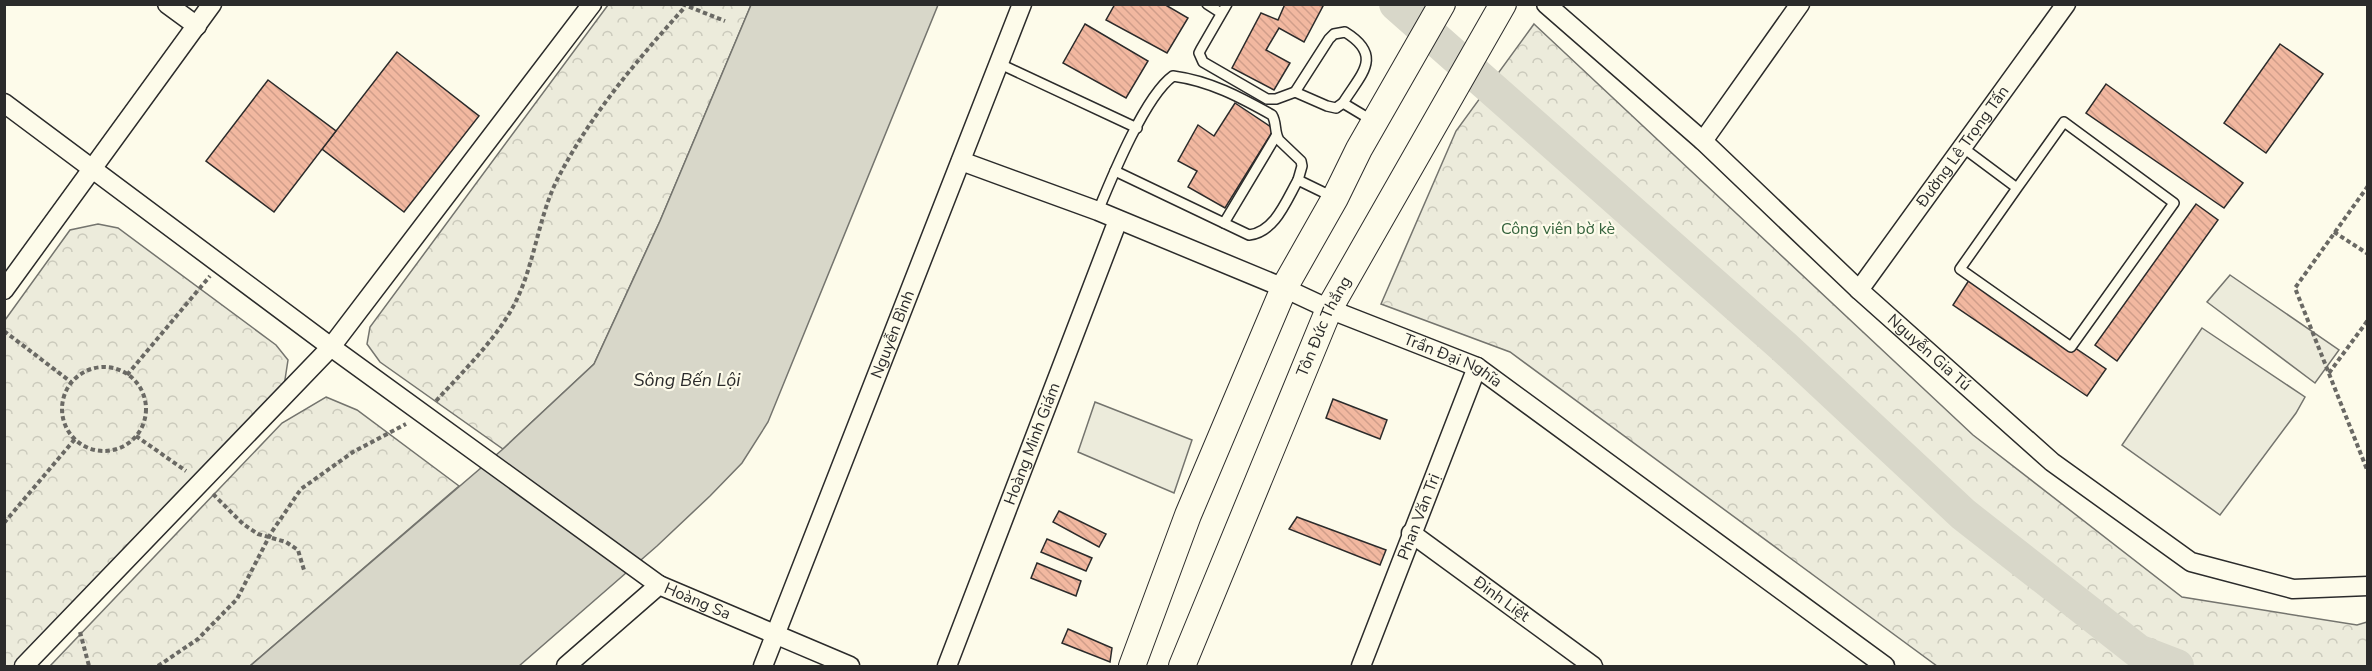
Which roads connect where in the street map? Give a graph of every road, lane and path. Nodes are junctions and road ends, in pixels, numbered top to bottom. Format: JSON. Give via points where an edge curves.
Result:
{"nodes":[{"id":1,"x":167,"y":4,"type":"edge"},
{"id":2,"x":212,"y":4,"type":"edge"},
{"id":3,"x":592,"y":4,"type":"edge"},
{"id":4,"x":1022,"y":4,"type":"edge"},
{"id":5,"x":1206,"y":4,"type":"edge"},
{"id":6,"x":1227,"y":4,"type":"edge"},
{"id":7,"x":1503,"y":4,"type":"edge"},
{"id":8,"x":1546,"y":4,"type":"edge"},
{"id":9,"x":1800,"y":4,"type":"edge"},
{"id":10,"x":2066,"y":4,"type":"edge"},
{"id":11,"x":1442,"y":5,"type":"edge"},
{"id":12,"x":684,"y":6,"type":"edge"},
{"id":13,"x":1221,"y":14,"type":"junction"},
{"id":14,"x":725,"y":21,"type":"dead end"},
{"id":15,"x":197,"y":26,"type":"junction"},
{"id":16,"x":998,"y":63,"type":"junction"},
{"id":17,"x":1295,"y":92,"type":"junction"},
{"id":18,"x":4,"y":103,"type":"edge"},
{"id":19,"x":1343,"y":103,"type":"junction"},
{"id":20,"x":1375,"y":122,"type":"junction"},
{"id":21,"x":1137,"y":128,"type":"junction"},
{"id":22,"x":1276,"y":136,"type":"junction"},
{"id":23,"x":1703,"y":141,"type":"junction"},
{"id":24,"x":1962,"y":147,"type":"junction"},
{"id":25,"x":961,"y":161,"type":"junction"},
{"id":26,"x":93,"y":168,"type":"junction"},
{"id":27,"x":1115,"y":171,"type":"junction"},
{"id":28,"x":1298,"y":180,"type":"junction"},
{"id":29,"x":2367,"y":186,"type":"edge"},
{"id":30,"x":2017,"y":188,"type":"junction"},
{"id":31,"x":1335,"y":198,"type":"junction"},
{"id":32,"x":1098,"y":211,"type":"junction"},
{"id":33,"x":1118,"y":220,"type":"junction"},
{"id":34,"x":1224,"y":223,"type":"junction"},
{"id":35,"x":2334,"y":232,"type":"junction"},
{"id":36,"x":2367,"y":254,"type":"edge"},
{"id":37,"x":220,"y":264,"type":"junction"},
{"id":38,"x":1284,"y":288,"type":"junction"},
{"id":39,"x":4,"y":290,"type":"edge"},
{"id":40,"x":1859,"y":290,"type":"junction"},
{"id":41,"x":1329,"y":309,"type":"junction"},
{"id":42,"x":2367,"y":320,"type":"edge"},
{"id":43,"x":4,"y":331,"type":"edge"},
{"id":44,"x":331,"y":347,"type":"junction"},
{"id":45,"x":1477,"y":367,"type":"junction"},
{"id":46,"x":2329,"y":374,"type":"junction"},
{"id":47,"x":128,"y":375,"type":"junction"},
{"id":48,"x":71,"y":382,"type":"junction"},
{"id":49,"x":423,"y":415,"type":"junction"},
{"id":50,"x":136,"y":436,"type":"junction"},
{"id":51,"x":75,"y":439,"type":"junction"},
{"id":52,"x":2367,"y":472,"type":"edge"},
{"id":53,"x":201,"y":482,"type":"junction"},
{"id":54,"x":4,"y":523,"type":"edge"},
{"id":55,"x":1411,"y":533,"type":"junction"},
{"id":56,"x":269,"y":537,"type":"junction"},
{"id":57,"x":304,"y":570,"type":"dead end"},
{"id":58,"x":4,"y":585,"type":"edge"},
{"id":59,"x":659,"y":585,"type":"junction"},
{"id":60,"x":2367,"y":586,"type":"edge"},
{"id":61,"x":4,"y":603,"type":"edge"},
{"id":62,"x":75,"y":614,"type":"junction"},
{"id":63,"x":775,"y":635,"type":"junction"},
{"id":64,"x":24,"y":666,"type":"edge"},
{"id":65,"x":89,"y":666,"type":"edge"},
{"id":66,"x":158,"y":666,"type":"edge"},
{"id":67,"x":566,"y":666,"type":"edge"},
{"id":68,"x":763,"y":666,"type":"edge"},
{"id":69,"x":850,"y":666,"type":"edge"},
{"id":70,"x":947,"y":666,"type":"edge"},
{"id":71,"x":1132,"y":666,"type":"edge"},
{"id":72,"x":1182,"y":666,"type":"edge"},
{"id":73,"x":1361,"y":666,"type":"edge"},
{"id":74,"x":1593,"y":666,"type":"edge"},
{"id":75,"x":1885,"y":666,"type":"edge"}],
"edges":[{"from":1,"to":15,"type":"street"},
{"from":2,"to":15,"type":"street"},
{"from":3,"to":44,"type":"street"},
{"from":4,"to":16,"type":"street","name":"Nguyễn Bình"},
{"from":5,"to":13,"type":"lane"},
{"from":6,"to":13,"type":"lane"},
{"from":7,"to":41,"type":"main road","name":"Tôn Đức Thắng"},
{"from":8,"to":23,"type":"street","name":"Nguyễn Gia Tú"},
{"from":9,"to":23,"type":"street"},
{"from":10,"to":24,"type":"street","name":"Đường Lê Trọng Tấn"},
{"from":11,"to":20,"type":"main road"},
{"from":12,"to":14,"type":"path"},
{"from":12,"to":49,"type":"path","via":[[613,90],[581,136],[556,181],[516,301],[500,330]]},
{"from":13,"to":17,"type":"lane","via":[[1199,53],[1203,62],[1267,99]]},
{"from":15,"to":26,"type":"street"},
{"from":16,"to":21,"type":"lane"},
{"from":16,"to":25,"type":"street","name":"Nguyễn Bình"},
{"from":17,"to":19,"type":"lane","via":[[1335,108]]},
{"from":17,"to":19,"type":"lane","via":[[1329,39],[1345,32],[1359,40],[1368,54],[1367,64]]},
{"from":18,"to":26,"type":"street"},
{"from":19,"to":20,"type":"lane"},
{"from":20,"to":31,"type":"main road"},
{"from":21,"to":22,"type":"lane","via":[[1156,92],[1173,76],[1229,91],[1272,115]]},
{"from":21,"to":27,"type":"lane"},
{"from":22,"to":28,"type":"lane","via":[[1301,162]]},
{"from":22,"to":34,"type":"lane"},
{"from":23,"to":40,"type":"street","name":"Nguyễn Gia Tú"},
{"from":24,"to":30,"type":"lane"},
{"from":24,"to":40,"type":"street","name":"Đường Lê Trọng Tấn"},
{"from":25,"to":32,"type":"street","name":"Trần Đại Nghĩa"},
{"from":25,"to":63,"type":"street","name":"Nguyễn Bình"},
{"from":26,"to":37,"type":"street"},
{"from":26,"to":39,"type":"street"},
{"from":27,"to":32,"type":"lane"},
{"from":27,"to":34,"type":"lane"},
{"from":28,"to":31,"type":"lane"},
{"from":28,"to":34,"type":"lane","via":[[1275,220],[1260,233],[1249,234]]},
{"from":29,"to":35,"type":"path"},
{"from":30,"to":30,"type":"lane","via":[[2064,122],[2174,204],[2071,347],[1960,269]]},
{"from":31,"to":38,"type":"main road"},
{"from":32,"to":33,"type":"street","name":"Trần Đại Nghĩa"},
{"from":33,"to":38,"type":"street","name":"Trần Đại Nghĩa"},
{"from":33,"to":70,"type":"street","name":"Hoàng Minh Giám"},
{"from":35,"to":36,"type":"path"},
{"from":35,"to":46,"type":"path","via":[[2295,288]]},
{"from":37,"to":44,"type":"street"},
{"from":37,"to":47,"type":"path"},
{"from":38,"to":41,"type":"street","name":"Trần Đại Nghĩa"},
{"from":38,"to":71,"type":"main road","via":[[1188,515]]},
{"from":40,"to":60,"type":"street","name":"Nguyễn Gia Tú","via":[[2052,462],[2191,562],[2293,589]]},
{"from":41,"to":45,"type":"street","name":"Trần Đại Nghĩa"},
{"from":41,"to":72,"type":"main road","name":"Tôn Đức Thắng"},
{"from":42,"to":46,"type":"path"},
{"from":43,"to":48,"type":"path"},
{"from":44,"to":49,"type":"street"},
{"from":44,"to":53,"type":"street"},
{"from":45,"to":55,"type":"street","name":"Phan Văn Trị"},
{"from":45,"to":75,"type":"street","name":"Trần Đại Nghĩa"},
{"from":46,"to":52,"type":"path"},
{"from":47,"to":48,"type":"path","via":[[101,367],[88,370]]},
{"from":47,"to":50,"type":"path","via":[[144,397],[145,417]]},
{"from":48,"to":51,"type":"path","via":[[62,401],[62,415]]},
{"from":49,"to":56,"type":"path","via":[[353,452],[301,489]]},
{"from":49,"to":59,"type":"street"},
{"from":50,"to":51,"type":"path","via":[[126,445],[99,451]]},
{"from":50,"to":53,"type":"path"},
{"from":51,"to":54,"type":"path"},
{"from":53,"to":56,"type":"path","via":[[243,524]]},
{"from":53,"to":62,"type":"street"},
{"from":55,"to":73,"type":"street","name":"Phan Văn Trị"},
{"from":55,"to":74,"type":"street","name":"Đinh Liệt"},
{"from":56,"to":57,"type":"path","via":[[298,550]]},
{"from":56,"to":66,"type":"path","via":[[237,599],[198,639]]},
{"from":58,"to":61,"type":"path"},
{"from":59,"to":63,"type":"street","name":"Hoàng Sa"},
{"from":59,"to":67,"type":"street","name":"Hoàng Sa"},
{"from":62,"to":64,"type":"street"},
{"from":62,"to":65,"type":"path"},
{"from":63,"to":68,"type":"street","name":"Nguyễn Bình"},
{"from":63,"to":69,"type":"street","name":"Hoàng Sa"}]}
